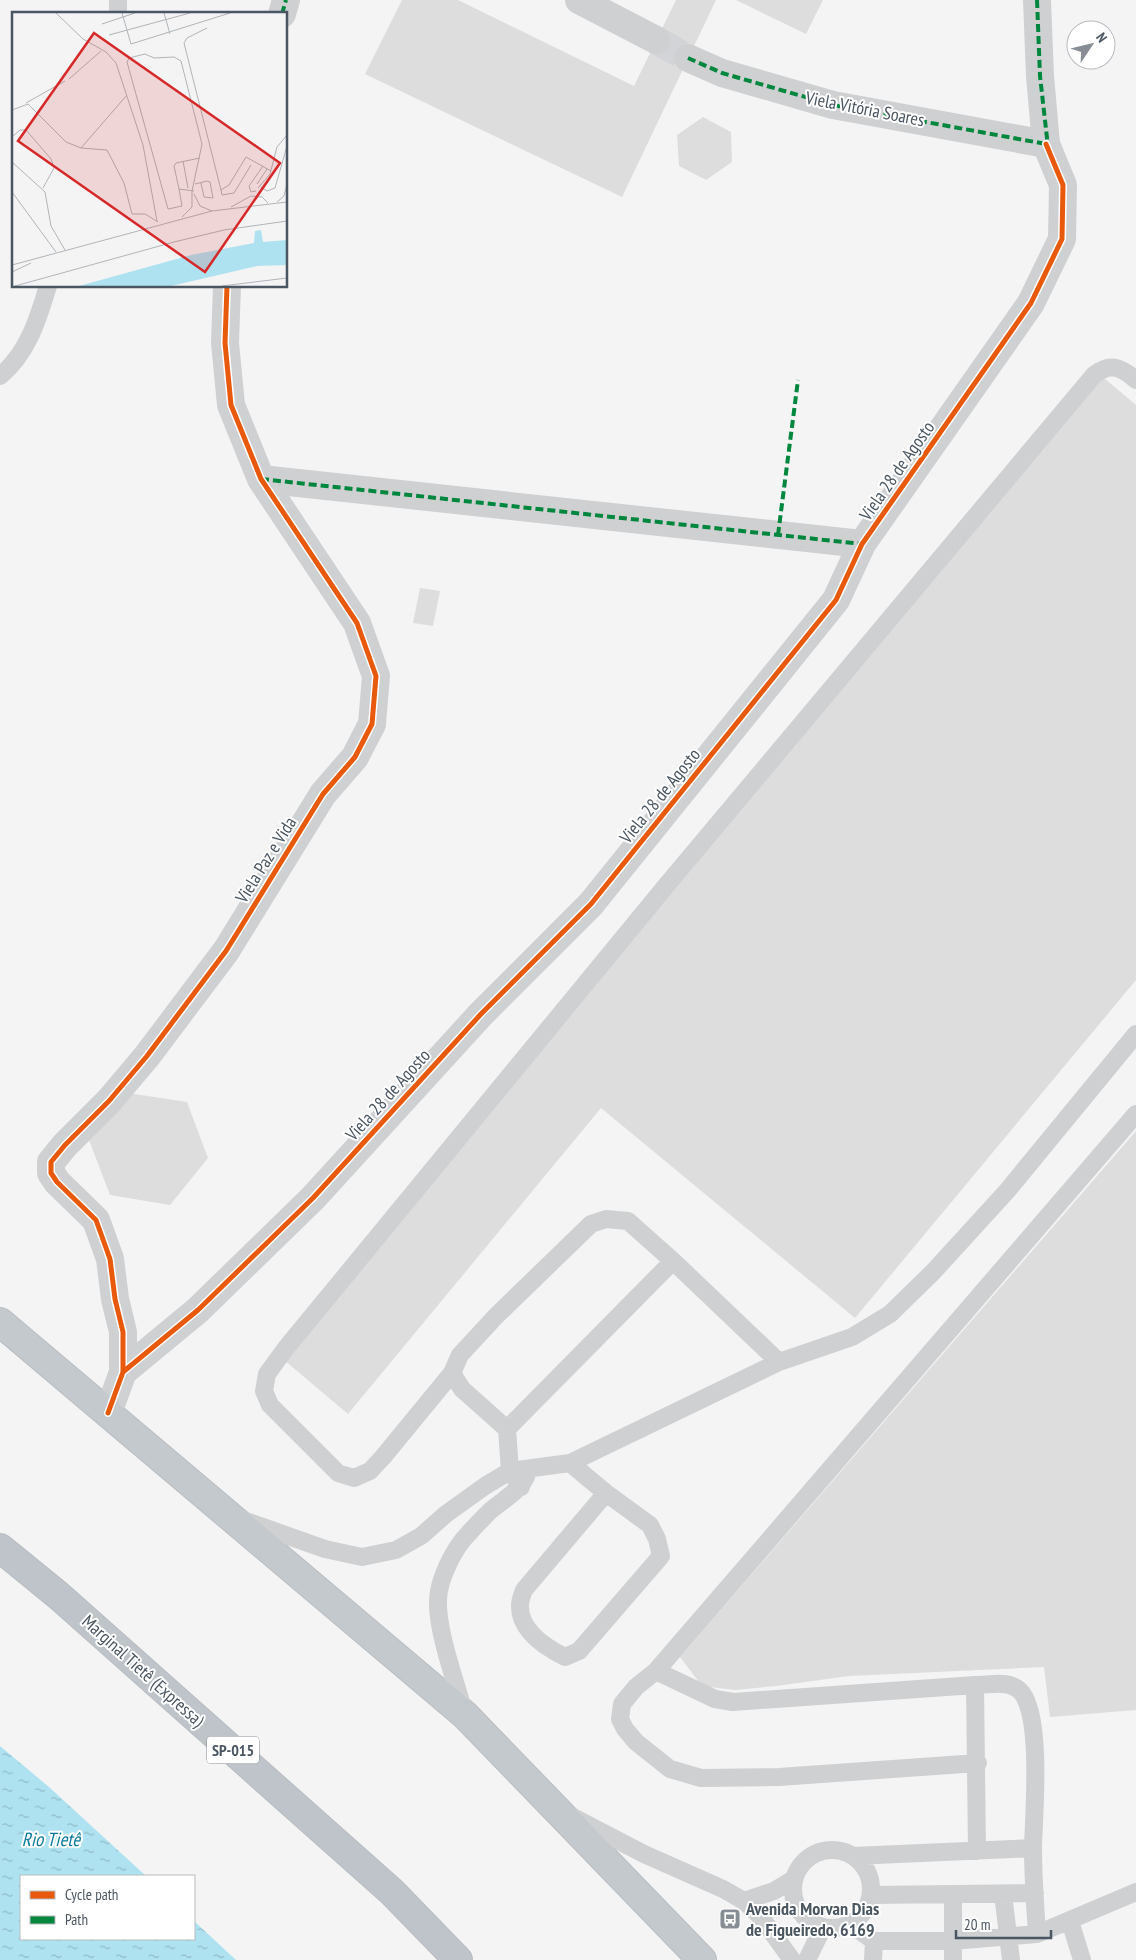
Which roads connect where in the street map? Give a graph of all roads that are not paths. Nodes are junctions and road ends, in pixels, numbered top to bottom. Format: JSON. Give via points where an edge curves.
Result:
{"nodes":[{"id":1,"x":579,"y":0,"type":"edge"},
{"id":2,"x":1037,"y":0,"type":"edge"},
{"id":3,"x":656,"y":40,"type":"tunnel mouth"},
{"id":4,"x":688,"y":58,"type":"tunnel mouth"},
{"id":5,"x":1046,"y":144,"type":"junction"},
{"id":6,"x":47,"y":288,"type":"edge"},
{"id":7,"x":227,"y":288,"type":"edge"},
{"id":8,"x":0,"y":376,"type":"edge"},
{"id":9,"x":1136,"y":380,"type":"edge"},
{"id":10,"x":261,"y":479,"type":"junction"},
{"id":11,"x":862,"y":544,"type":"junction"},
{"id":12,"x":1136,"y":1034,"type":"edge"},
{"id":13,"x":1136,"y":1114,"type":"edge"},
{"id":14,"x":673,"y":1261,"type":"junction"},
{"id":15,"x":0,"y":1322,"type":"edge"},
{"id":16,"x":779,"y":1362,"type":"junction"},
{"id":17,"x":124,"y":1372,"type":"junction"},
{"id":18,"x":452,"y":1373,"type":"junction"},
{"id":19,"x":108,"y":1413,"type":"junction"},
{"id":20,"x":508,"y":1429,"type":"junction"},
{"id":21,"x":570,"y":1463,"type":"junction"},
{"id":22,"x":532,"y":1467,"type":"junction"},
{"id":23,"x":510,"y":1471,"type":"junction"},
{"id":24,"x":521,"y":1487,"type":"junction"},
{"id":25,"x":606,"y":1493,"type":"junction"},
{"id":26,"x":228,"y":1515,"type":"junction"},
{"id":27,"x":0,"y":1548,"type":"edge"},
{"id":28,"x":656,"y":1671,"type":"junction"},
{"id":29,"x":976,"y":1685,"type":"junction"},
{"id":30,"x":465,"y":1716,"type":"junction"},
{"id":31,"x":978,"y":1764,"type":"junction"},
{"id":32,"x":556,"y":1808,"type":"junction"},
{"id":33,"x":1033,"y":1848,"type":"junction"},
{"id":34,"x":978,"y":1851,"type":"junction"},
{"id":35,"x":853,"y":1856,"type":"junction"},
{"id":36,"x":794,"y":1879,"type":"junction"},
{"id":37,"x":1136,"y":1892,"type":"edge"},
{"id":38,"x":1035,"y":1893,"type":"junction"},
{"id":39,"x":871,"y":1894,"type":"junction"},
{"id":40,"x":953,"y":1894,"type":"junction"},
{"id":41,"x":1003,"y":1894,"type":"junction"},
{"id":42,"x":744,"y":1901,"type":"junction"},
{"id":43,"x":1070,"y":1921,"type":"junction"},
{"id":44,"x":850,"y":1924,"type":"junction"},
{"id":45,"x":823,"y":1927,"type":"junction"},
{"id":46,"x":1037,"y":1934,"type":"junction"},
{"id":47,"x":1008,"y":1938,"type":"junction"},
{"id":48,"x":874,"y":1941,"type":"junction"},
{"id":49,"x":952,"y":1941,"type":"junction"},
{"id":50,"x":458,"y":1960,"type":"edge"},
{"id":51,"x":702,"y":1960,"type":"edge"},
{"id":52,"x":792,"y":1960,"type":"edge"},
{"id":53,"x":807,"y":1960,"type":"edge"},
{"id":54,"x":874,"y":1960,"type":"edge"},
{"id":55,"x":953,"y":1960,"type":"edge"},
{"id":56,"x":1011,"y":1960,"type":"edge"},
{"id":57,"x":1082,"y":1960,"type":"edge"}],
"edges":[{"from":1,"to":3,"type":"street"},
{"from":2,"to":5,"type":"street","name":"Viela 28 de Agosto"},
{"from":4,"to":5,"type":"street","name":"Viela Vitória Soares","via":[[722,73],[833,105]]},
{"from":5,"to":11,"type":"street","name":"Viela 28 de Agosto","via":[[1063,185],[1062,239],[1032,303]]},
{"from":6,"to":8,"type":"lane","via":[[36,327],[13,366]]},
{"from":7,"to":10,"type":"street","name":"Viela Paz e Vida","via":[[225,343],[231,405]]},
{"from":9,"to":18,"type":"lane","via":[[1128,372],[1111,366],[1094,375],[665,887],[286,1348],[267,1374],[264,1391],[270,1405],[338,1473],[354,1478],[370,1471],[384,1457]]},
{"from":10,"to":11,"type":"street"},
{"from":10,"to":17,"type":"street","name":"Viela Paz e Vida","via":[[357,623],[376,676],[372,724],[356,757],[323,794],[226,951],[147,1056],[51,1162],[54,1177],[96,1220],[110,1259],[123,1332]]},
{"from":11,"to":17,"type":"street","name":"Viela 28 de Agosto","via":[[836,600],[591,904],[481,1014],[313,1198],[198,1310]]},
{"from":12,"to":16,"type":"lane","via":[[1007,1191],[904,1302],[852,1337]]},
{"from":13,"to":28,"type":"lane"},
{"from":14,"to":16,"type":"lane"},
{"from":14,"to":18,"type":"lane","via":[[628,1222],[606,1219],[592,1224],[496,1316],[460,1356]]},
{"from":14,"to":20,"type":"lane"},
{"from":15,"to":19,"type":"highway"},
{"from":16,"to":21,"type":"lane"},
{"from":17,"to":19,"type":"street","name":"Viela Paz e Vida"},
{"from":18,"to":20,"type":"lane","via":[[462,1389]]},
{"from":19,"to":26,"type":"highway"},
{"from":20,"to":23,"type":"lane"},
{"from":21,"to":22,"type":"lane"},
{"from":21,"to":25,"type":"lane"},
{"from":22,"to":23,"type":"lane"},
{"from":22,"to":24,"type":"lane"},
{"from":23,"to":24,"type":"lane"},
{"from":23,"to":26,"type":"lane","via":[[446,1514],[421,1536],[396,1550],[362,1557],[325,1549]]},
{"from":24,"to":30,"type":"lane","via":[[466,1535],[442,1578],[438,1602],[440,1620]]},
{"from":25,"to":25,"type":"lane","via":[[650,1525],[661,1556],[580,1651],[564,1656],[549,1649],[524,1624],[520,1605],[524,1590]]},
{"from":26,"to":30,"type":"highway"},
{"from":27,"to":50,"type":"highway","name":"Marginal Tietê (Expressa)","number":"SP-015","via":[[59,1596],[392,1892]]},
{"from":28,"to":29,"type":"lane","via":[[715,1699],[733,1702]]},
{"from":28,"to":31,"type":"lane","via":[[622,1704],[620,1719],[636,1742],[670,1768],[701,1778],[779,1777]]},
{"from":29,"to":31,"type":"lane"},
{"from":29,"to":33,"type":"lane","via":[[1014,1686],[1029,1706],[1035,1786]]},
{"from":30,"to":32,"type":"highway"},
{"from":31,"to":34,"type":"lane"},
{"from":32,"to":42,"type":"lane"},
{"from":32,"to":51,"type":"highway"},
{"from":33,"to":34,"type":"lane"},
{"from":33,"to":38,"type":"lane"},
{"from":34,"to":35,"type":"lane"},
{"from":35,"to":36,"type":"lane","via":[[829,1849],[819,1852],[809,1856]]},
{"from":35,"to":39,"type":"lane","via":[[862,1863],[869,1876]]},
{"from":36,"to":42,"type":"lane","via":[[774,1891]]},
{"from":36,"to":45,"type":"lane","via":[[793,1894],[799,1910]]},
{"from":37,"to":43,"type":"lane"},
{"from":38,"to":41,"type":"lane"},
{"from":38,"to":46,"type":"lane"},
{"from":39,"to":40,"type":"lane"},
{"from":39,"to":44,"type":"lane","via":[[863,1914]]},
{"from":40,"to":41,"type":"lane"},
{"from":40,"to":49,"type":"lane"},
{"from":41,"to":47,"type":"lane"},
{"from":42,"to":52,"type":"lane","via":[[761,1917]]},
{"from":43,"to":46,"type":"lane"},
{"from":43,"to":57,"type":"lane"},
{"from":44,"to":45,"type":"lane"},
{"from":44,"to":48,"type":"lane"},
{"from":45,"to":53,"type":"lane"},
{"from":46,"to":47,"type":"lane"},
{"from":47,"to":49,"type":"lane"},
{"from":47,"to":56,"type":"lane"},
{"from":48,"to":49,"type":"lane"},
{"from":48,"to":54,"type":"lane"},
{"from":49,"to":55,"type":"lane"}]}
